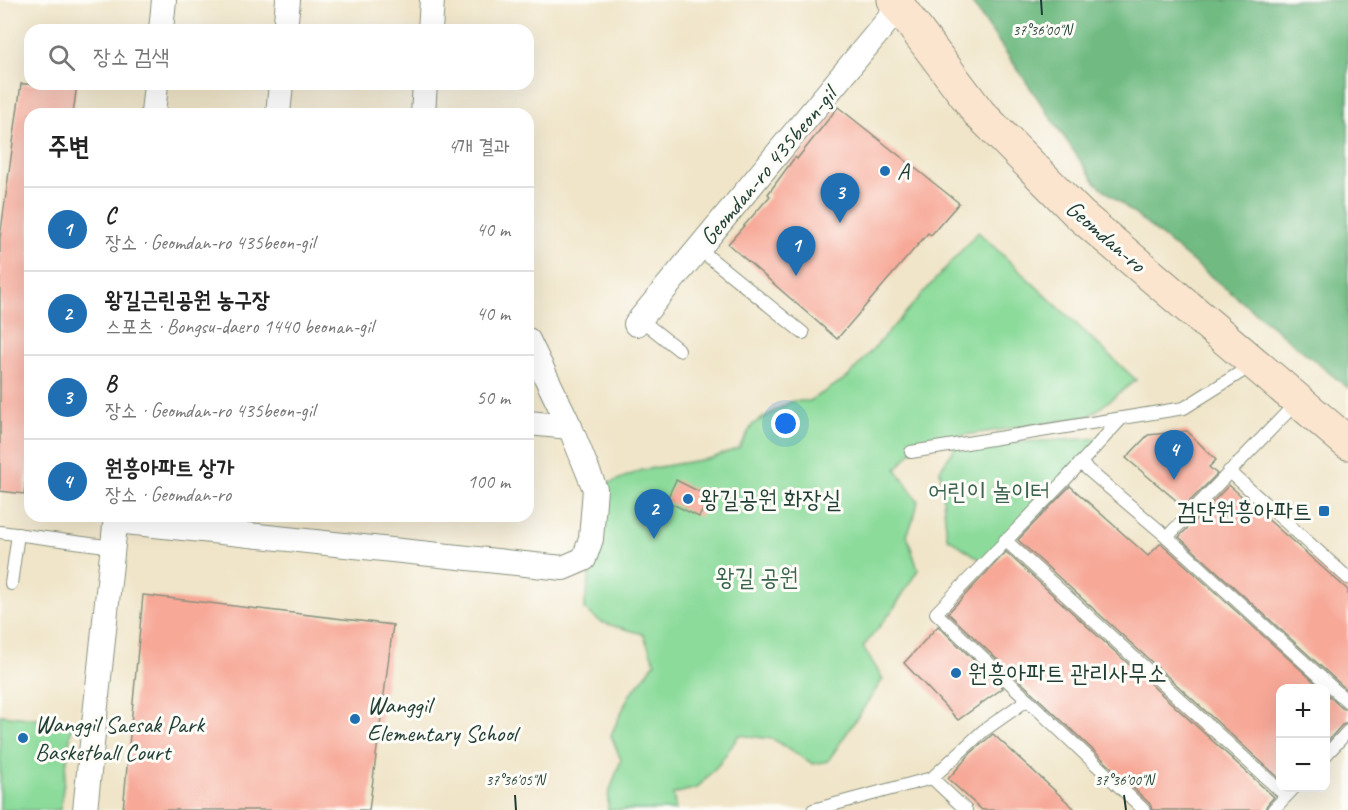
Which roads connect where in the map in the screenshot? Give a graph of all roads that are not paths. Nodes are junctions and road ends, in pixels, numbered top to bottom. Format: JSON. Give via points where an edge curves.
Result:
{"nodes":[{"id":1,"x":164,"y":0,"type":"edge"},
{"id":2,"x":288,"y":0,"type":"edge"},
{"id":3,"x":432,"y":0,"type":"edge"},
{"id":4,"x":897,"y":4,"type":"edge"},
{"id":5,"x":162,"y":24,"type":"edge"},
{"id":6,"x":286,"y":24,"type":"edge"},
{"id":7,"x":430,"y":24,"type":"edge"},
{"id":8,"x":155,"y":90,"type":"edge"},
{"id":9,"x":280,"y":90,"type":"edge"},
{"id":10,"x":425,"y":90,"type":"edge"},
{"id":11,"x":154,"y":108,"type":"edge"},
{"id":12,"x":279,"y":108,"type":"edge"},
{"id":13,"x":423,"y":108,"type":"edge"},
{"id":14,"x":699,"y":249,"type":"junction"},
{"id":15,"x":638,"y":321,"type":"joint"},
{"id":16,"x":803,"y":333,"type":"dead end"},
{"id":17,"x":679,"y":350,"type":"dead end"},
{"id":18,"x":534,"y":352,"type":"edge"},
{"id":19,"x":1254,"y":363,"type":"junction"},
{"id":20,"x":1298,"y":401,"type":"junction"},
{"id":21,"x":1122,"y":418,"type":"junction"},
{"id":22,"x":534,"y":424,"type":"edge"},
{"id":23,"x":570,"y":427,"type":"junction"},
{"id":24,"x":1348,"y":443,"type":"edge"},
{"id":25,"x":911,"y":453,"type":"dead end"},
{"id":26,"x":1080,"y":463,"type":"junction"},
{"id":27,"x":1229,"y":471,"type":"junction"},
{"id":28,"x":116,"y":522,"type":"edge"},
{"id":29,"x":190,"y":522,"type":"edge"},
{"id":30,"x":245,"y":525,"type":"edge"},
{"id":31,"x":0,"y":532,"type":"edge"},
{"id":32,"x":18,"y":534,"type":"junction"},
{"id":33,"x":1167,"y":537,"type":"junction"},
{"id":34,"x":1005,"y":540,"type":"junction"},
{"id":35,"x":113,"y":547,"type":"junction"},
{"id":36,"x":1348,"y":578,"type":"edge"},
{"id":37,"x":11,"y":585,"type":"dead end"},
{"id":38,"x":1027,"y":700,"type":"junction"},
{"id":39,"x":1348,"y":702,"type":"edge"},
{"id":40,"x":1348,"y":731,"type":"edge"},
{"id":41,"x":1330,"y":751,"type":"edge"},
{"id":42,"x":932,"y":778,"type":"junction"},
{"id":43,"x":1276,"y":780,"type":"edge"},
{"id":44,"x":1290,"y":792,"type":"edge"},
{"id":45,"x":85,"y":810,"type":"edge"},
{"id":46,"x":813,"y":810,"type":"edge"},
{"id":47,"x":966,"y":810,"type":"edge"},
{"id":48,"x":1144,"y":810,"type":"edge"},
{"id":49,"x":1273,"y":810,"type":"edge"}],
"edges":[{"from":1,"to":5,"type":"street"},
{"from":2,"to":6,"type":"street"},
{"from":3,"to":7,"type":"street"},
{"from":4,"to":14,"type":"street","name":"Geomdan-ro 435beon-gil"},
{"from":4,"to":19,"type":"main road","name":"Geomdan-ro","via":[[979,113],[1072,208]]},
{"from":8,"to":11,"type":"street"},
{"from":9,"to":12,"type":"street"},
{"from":10,"to":13,"type":"street"},
{"from":14,"to":15,"type":"street","name":"Geomdan-ro 435beon-gil"},
{"from":14,"to":16,"type":"lane"},
{"from":15,"to":17,"type":"lane"},
{"from":18,"to":23,"type":"street"},
{"from":19,"to":20,"type":"main road","name":"Geomdan-ro"},
{"from":19,"to":21,"type":"lane","via":[[1184,408]]},
{"from":20,"to":24,"type":"main road","name":"Geomdan-ro"},
{"from":20,"to":27,"type":"lane"},
{"from":21,"to":25,"type":"lane"},
{"from":21,"to":26,"type":"lane"},
{"from":22,"to":23,"type":"street"},
{"from":23,"to":30,"type":"street","via":[[595,489],[591,539],[584,559],[563,568]]},
{"from":26,"to":33,"type":"lane"},
{"from":26,"to":34,"type":"lane"},
{"from":27,"to":33,"type":"lane"},
{"from":27,"to":36,"type":"lane"},
{"from":28,"to":35,"type":"street"},
{"from":29,"to":30,"type":"street"},
{"from":31,"to":32,"type":"lane"},
{"from":32,"to":35,"type":"lane"},
{"from":32,"to":37,"type":"lane"},
{"from":33,"to":39,"type":"lane"},
{"from":34,"to":38,"type":"lane","via":[[936,613]]},
{"from":34,"to":43,"type":"lane"},
{"from":35,"to":45,"type":"street"},
{"from":38,"to":42,"type":"lane","via":[[983,731]]},
{"from":38,"to":48,"type":"lane"},
{"from":40,"to":41,"type":"lane"},
{"from":42,"to":46,"type":"lane"},
{"from":42,"to":47,"type":"lane"},
{"from":44,"to":49,"type":"lane"}]}
